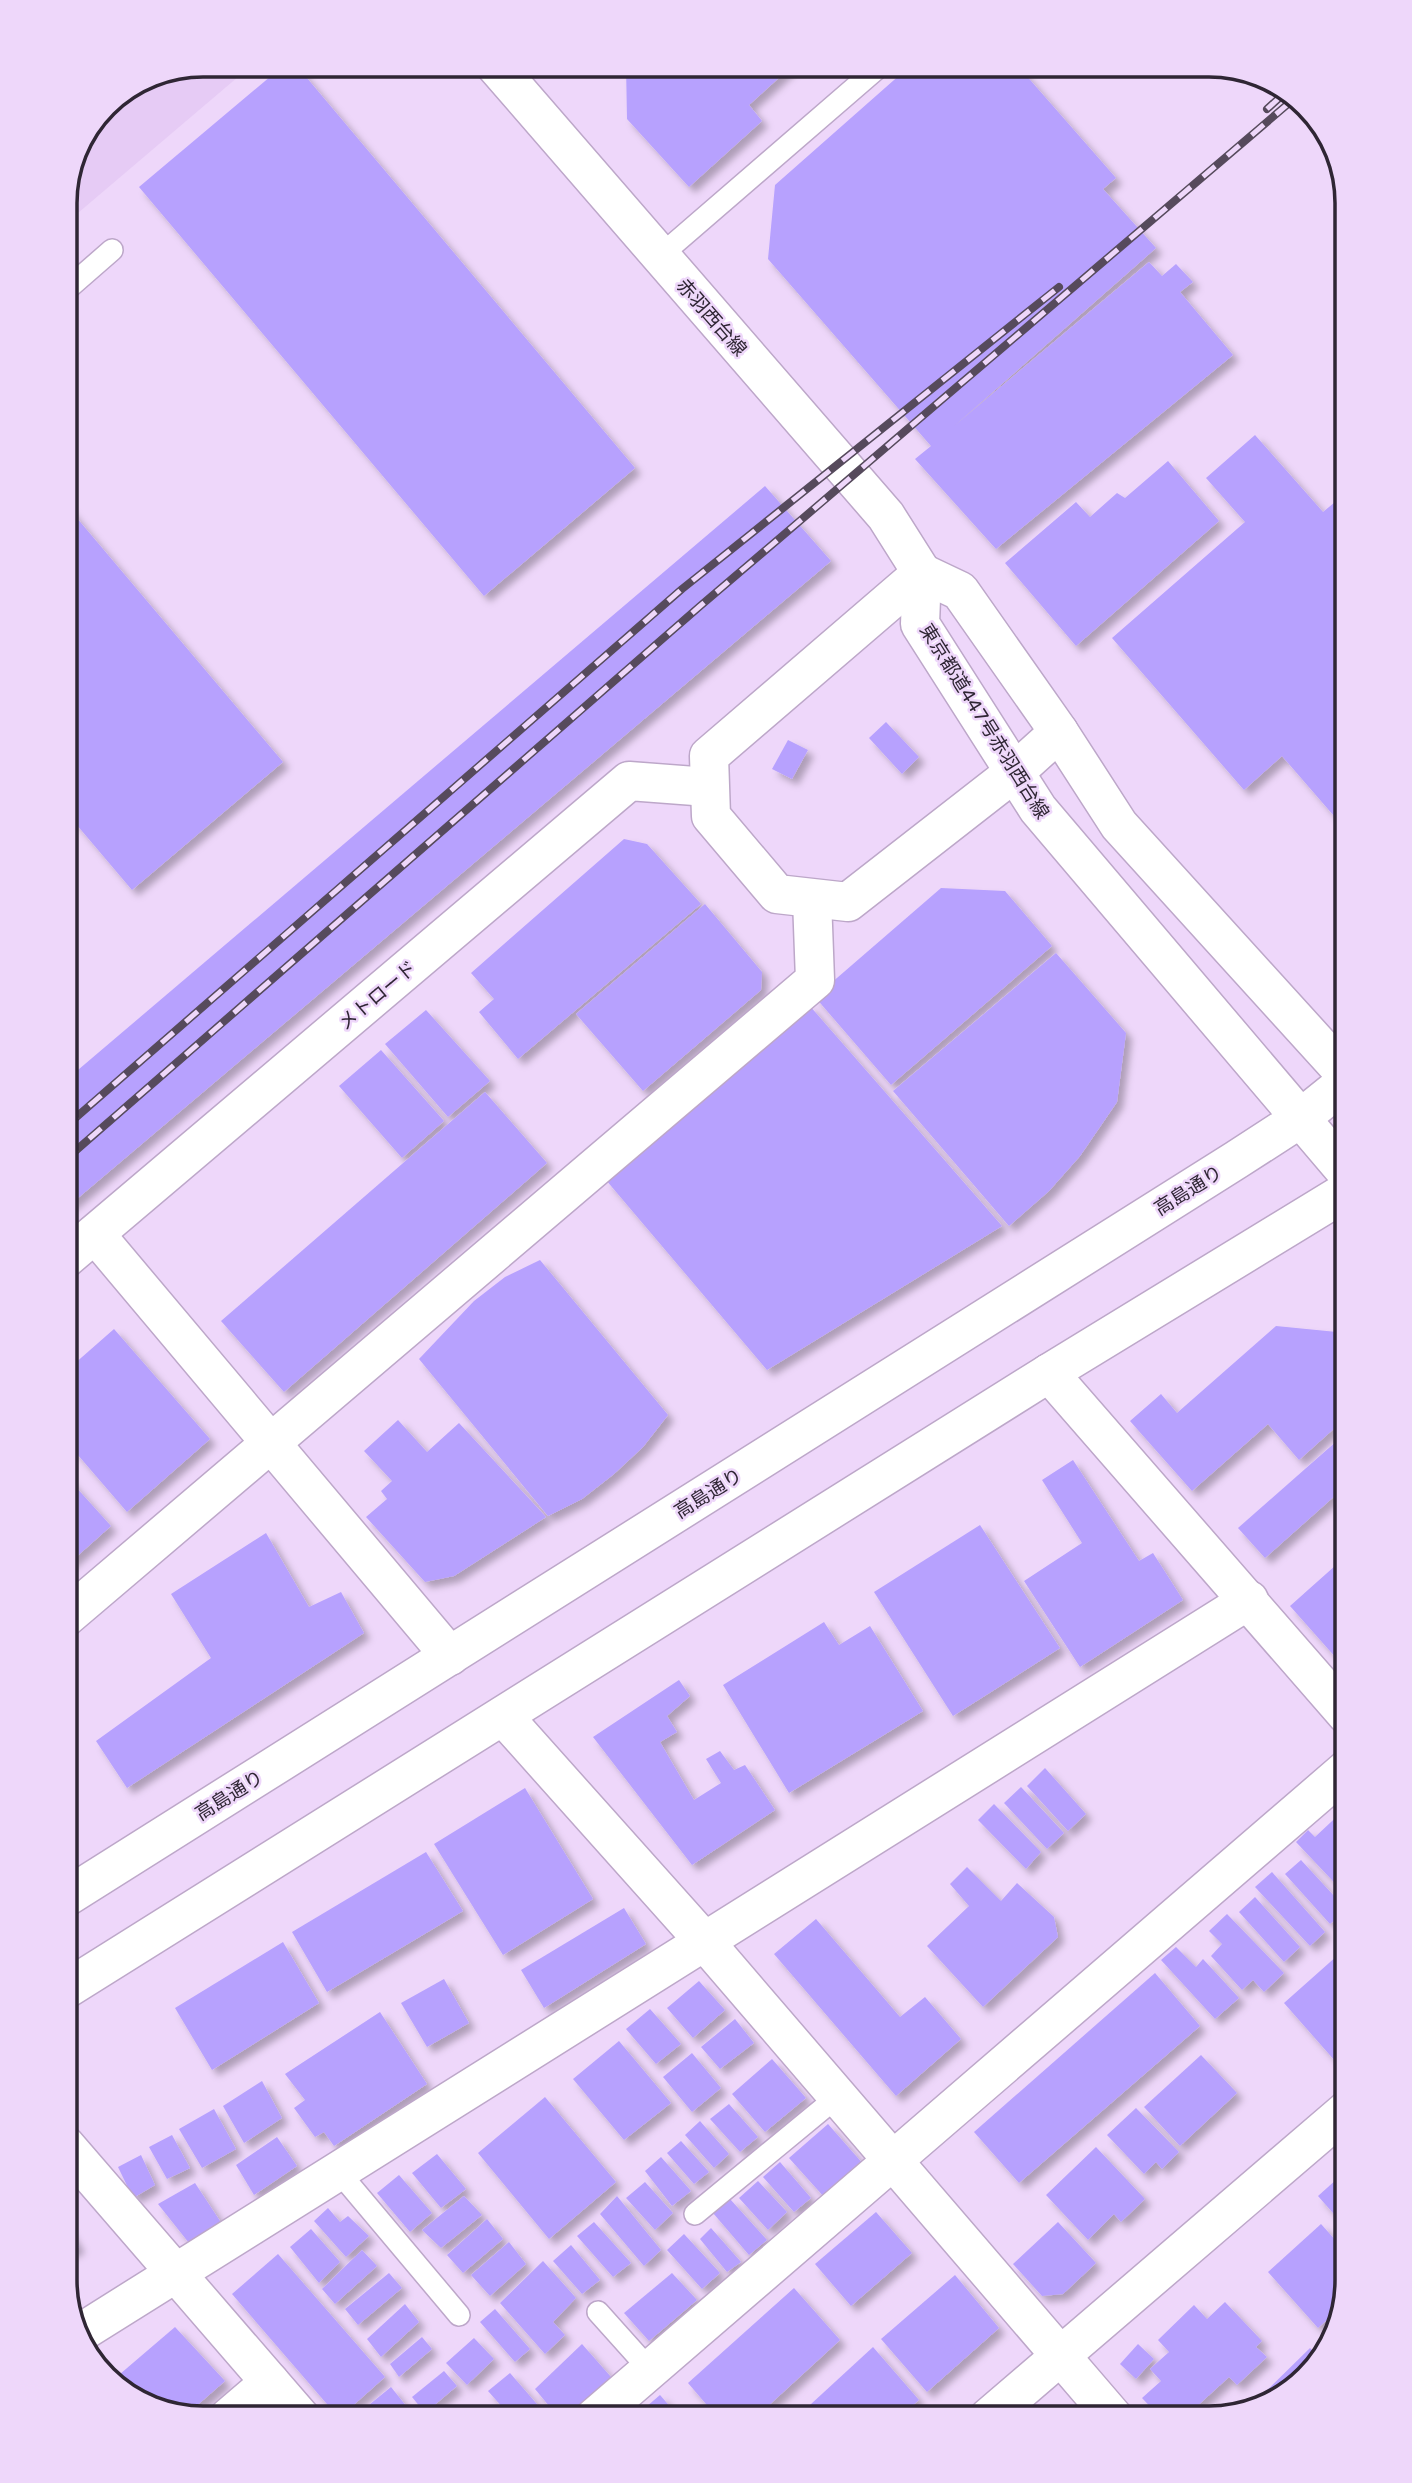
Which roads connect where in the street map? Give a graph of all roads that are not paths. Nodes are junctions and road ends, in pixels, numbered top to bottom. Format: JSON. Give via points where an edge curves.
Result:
{"nodes":[{"id":1,"x":505,"y":77,"type":"edge"},
{"id":2,"x":867,"y":77,"type":"edge"},
{"id":3,"x":112,"y":250,"type":"dead end"},
{"id":4,"x":660,"y":256,"type":"junction"},
{"id":5,"x":77,"y":281,"type":"edge"},
{"id":6,"x":922,"y":573,"type":"junction"},
{"id":7,"x":1059,"y":732,"type":"junction"},
{"id":8,"x":1016,"y":771,"type":"junction"},
{"id":9,"x":708,"y":787,"type":"junction"},
{"id":10,"x":812,"y":899,"type":"junction"},
{"id":11,"x":1335,"y":1065,"type":"edge"},
{"id":12,"x":1335,"y":1088,"type":"edge"},
{"id":13,"x":1301,"y":1118,"type":"junction"},
{"id":14,"x":1335,"y":1158,"type":"edge"},
{"id":15,"x":1335,"y":1198,"type":"edge"},
{"id":16,"x":95,"y":1234,"type":"junction"},
{"id":17,"x":77,"y":1249,"type":"edge"},
{"id":18,"x":1049,"y":1373,"type":"junction"},
{"id":19,"x":273,"y":1443,"type":"junction"},
{"id":20,"x":1249,"y":1600,"type":"junction"},
{"id":21,"x":77,"y":1608,"type":"edge"},
{"id":22,"x":450,"y":1656,"type":"junction"},
{"id":23,"x":1335,"y":1701,"type":"edge"},
{"id":24,"x":503,"y":1716,"type":"junction"},
{"id":25,"x":1335,"y":1779,"type":"edge"},
{"id":26,"x":77,"y":1890,"type":"edge"},
{"id":27,"x":705,"y":1942,"type":"junction"},
{"id":28,"x":77,"y":1982,"type":"edge"},
{"id":29,"x":837,"y":2097,"type":"junction"},
{"id":30,"x":1335,"y":2119,"type":"edge"},
{"id":31,"x":77,"y":2159,"type":"edge"},
{"id":32,"x":892,"y":2161,"type":"junction"},
{"id":33,"x":338,"y":2171,"type":"junction"},
{"id":34,"x":695,"y":2214,"type":"dead end"},
{"id":35,"x":176,"y":2273,"type":"junction"},
{"id":36,"x":598,"y":2312,"type":"dead end"},
{"id":37,"x":459,"y":2315,"type":"dead end"},
{"id":38,"x":87,"y":2328,"type":"edge"},
{"id":39,"x":1061,"y":2356,"type":"junction"},
{"id":40,"x":650,"y":2370,"type":"junction"},
{"id":41,"x":270,"y":2382,"type":"junction"},
{"id":42,"x":242,"y":2406,"type":"edge"},
{"id":43,"x":290,"y":2406,"type":"edge"},
{"id":44,"x":608,"y":2406,"type":"edge"},
{"id":45,"x":1002,"y":2406,"type":"edge"},
{"id":46,"x":1104,"y":2406,"type":"edge"}],
"edges":[{"from":1,"to":4,"type":"street","name":"赤羽西台線"},
{"from":2,"to":4,"type":"lane"},
{"from":3,"to":5,"type":"lane"},
{"from":4,"to":6,"type":"street","name":"赤羽西台線","via":[[886,516]]},
{"from":6,"to":7,"type":"street","via":[[960,591]]},
{"from":6,"to":8,"type":"street","name":"東京都道447号赤羽西台線","via":[[920,624]]},
{"from":6,"to":9,"type":"street","via":[[709,756]]},
{"from":7,"to":8,"type":"street"},
{"from":7,"to":11,"type":"street","via":[[1119,825]]},
{"from":8,"to":10,"type":"street","via":[[848,902]]},
{"from":8,"to":13,"type":"street","name":"東京都道447号赤羽西台線","via":[[1038,809]]},
{"from":9,"to":10,"type":"street","via":[[711,816],[777,894]]},
{"from":9,"to":16,"type":"street","name":"メトロード","via":[[629,781]]},
{"from":10,"to":19,"type":"street","via":[[815,980]]},
{"from":12,"to":13,"type":"street","name":"高島通り"},
{"from":13,"to":14,"type":"street","name":"東京都道447号赤羽西台線"},
{"from":13,"to":22,"type":"street","name":"高島通り"},
{"from":15,"to":18,"type":"street"},
{"from":16,"to":17,"type":"street","name":"メトロード"},
{"from":16,"to":19,"type":"street"},
{"from":18,"to":20,"type":"street"},
{"from":18,"to":24,"type":"street"},
{"from":19,"to":21,"type":"street"},
{"from":19,"to":22,"type":"street"},
{"from":20,"to":23,"type":"street"},
{"from":20,"to":27,"type":"street"},
{"from":22,"to":26,"type":"street","name":"高島通り"},
{"from":24,"to":27,"type":"street"},
{"from":24,"to":28,"type":"street"},
{"from":25,"to":32,"type":"street"},
{"from":27,"to":29,"type":"street"},
{"from":27,"to":33,"type":"street"},
{"from":29,"to":32,"type":"street"},
{"from":29,"to":34,"type":"lane"},
{"from":30,"to":39,"type":"street"},
{"from":31,"to":35,"type":"street"},
{"from":32,"to":39,"type":"street"},
{"from":32,"to":40,"type":"street"},
{"from":33,"to":35,"type":"street"},
{"from":33,"to":37,"type":"lane"},
{"from":35,"to":38,"type":"street"},
{"from":35,"to":41,"type":"street"},
{"from":36,"to":40,"type":"lane"},
{"from":39,"to":45,"type":"street"},
{"from":39,"to":46,"type":"street"},
{"from":40,"to":44,"type":"street"},
{"from":41,"to":42,"type":"street"},
{"from":41,"to":43,"type":"street"}]}
